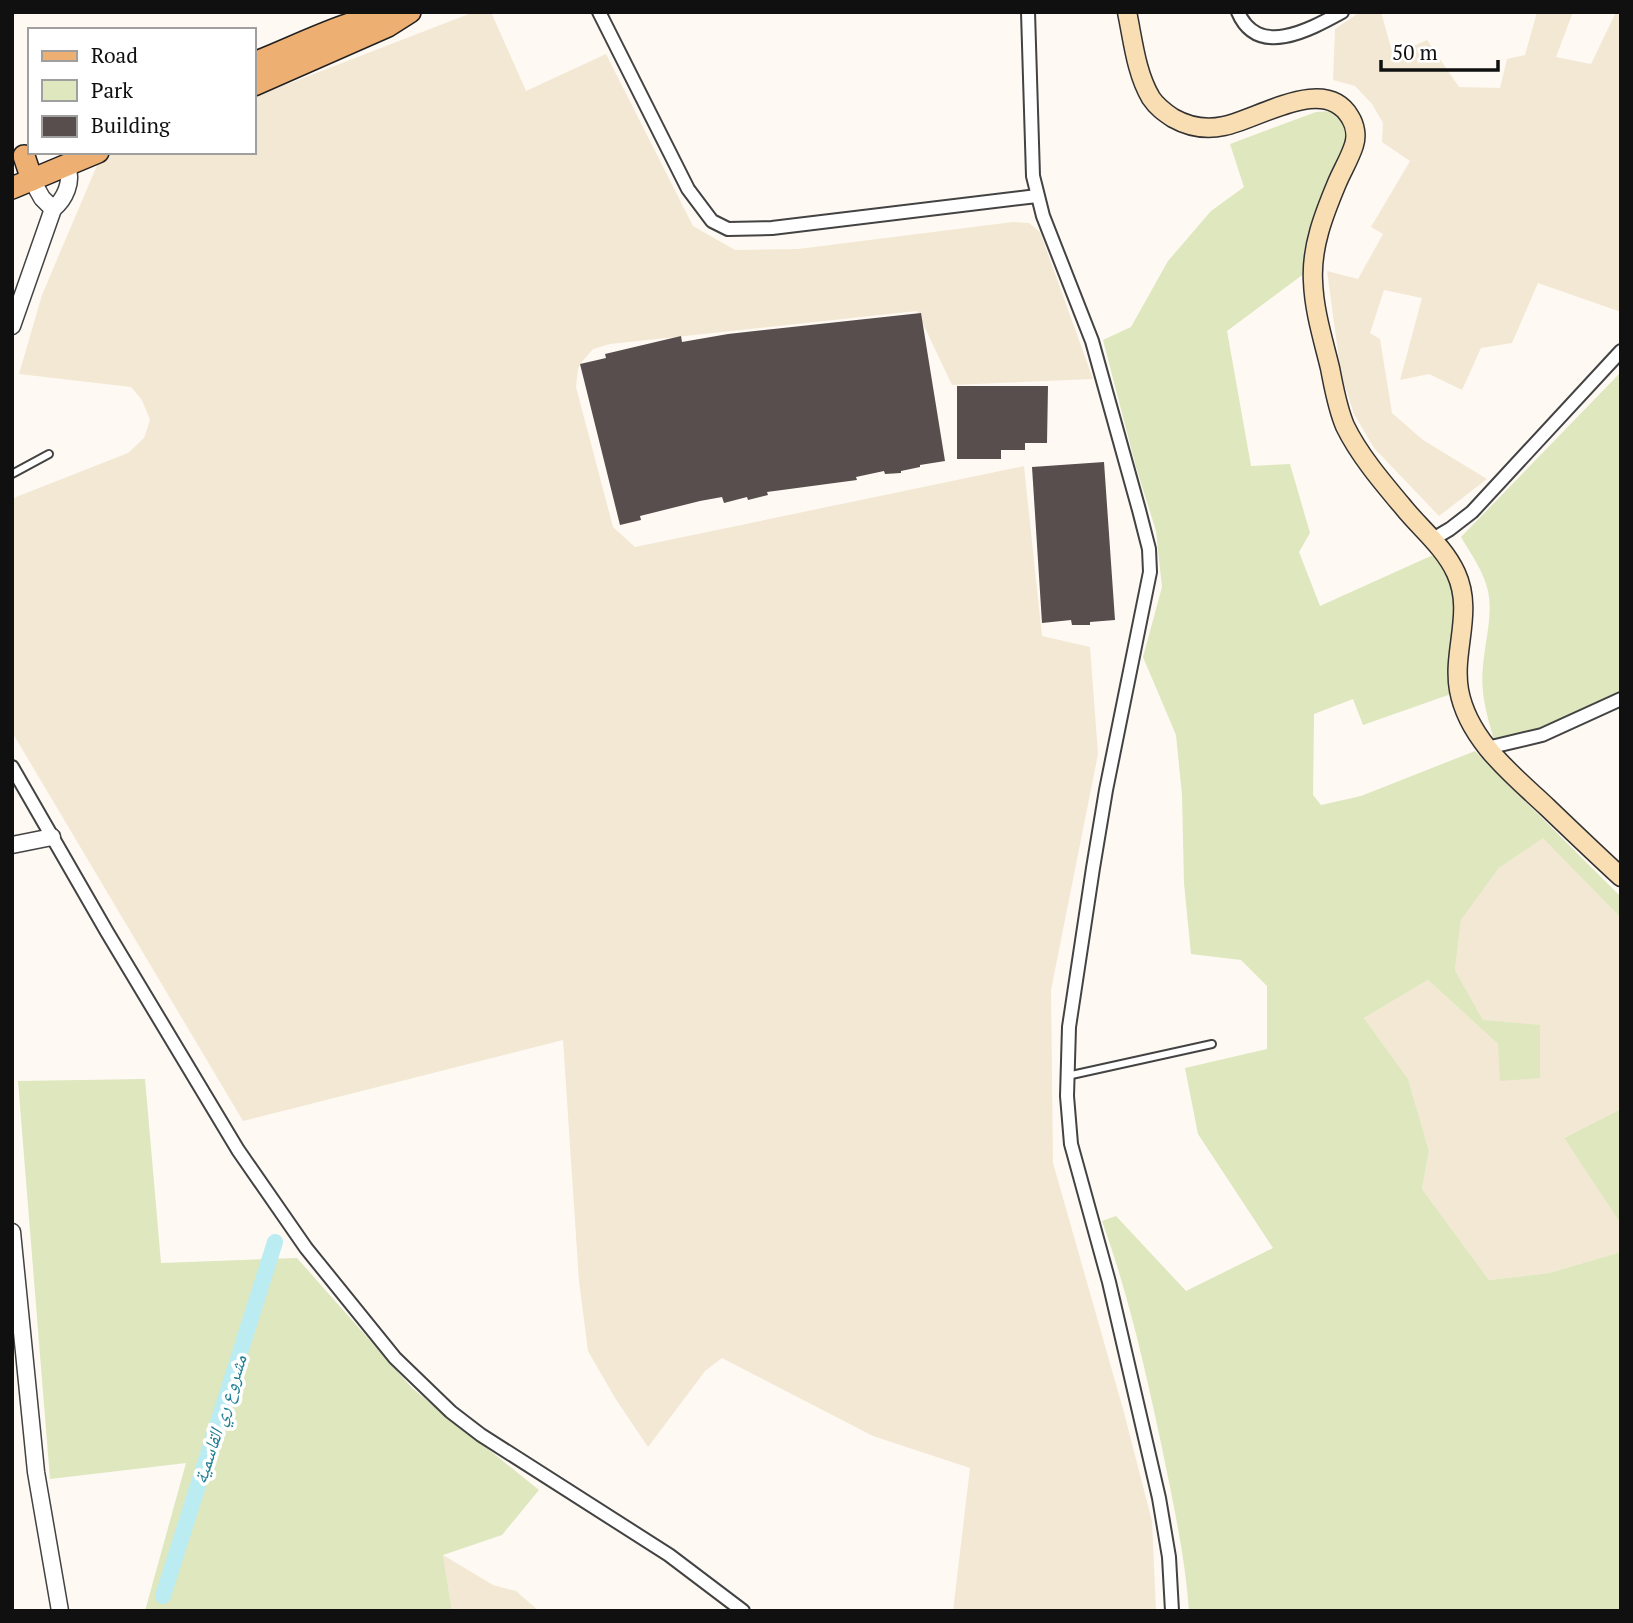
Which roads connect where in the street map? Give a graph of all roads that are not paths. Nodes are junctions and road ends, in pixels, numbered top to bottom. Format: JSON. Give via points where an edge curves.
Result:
{"nodes":[{"id":1,"x":398,"y":12,"type":"edge"},
{"id":2,"x":410,"y":12,"type":"edge"},
{"id":3,"x":599,"y":12,"type":"edge"},
{"id":4,"x":1028,"y":12,"type":"edge"},
{"id":5,"x":1127,"y":12,"type":"edge"},
{"id":6,"x":1238,"y":12,"type":"edge"},
{"id":7,"x":1342,"y":12,"type":"edge"},
{"id":8,"x":256,"y":62,"type":"edge"},
{"id":9,"x":256,"y":84,"type":"edge"},
{"id":10,"x":88,"y":154,"type":"edge"},
{"id":11,"x":23,"y":157,"type":"edge"},
{"id":12,"x":63,"y":159,"type":"edge"},
{"id":13,"x":22,"y":184,"type":"edge"},
{"id":14,"x":1037,"y":196,"type":"junction"},
{"id":15,"x":52,"y":209,"type":"junction"},
{"id":16,"x":12,"y":326,"type":"edge"},
{"id":17,"x":1621,"y":351,"type":"edge"},
{"id":18,"x":49,"y":454,"type":"dead end"},
{"id":19,"x":12,"y":474,"type":"edge"},
{"id":20,"x":1433,"y":539,"type":"junction"},
{"id":21,"x":1621,"y":699,"type":"edge"},
{"id":22,"x":1488,"y":748,"type":"junction"},
{"id":23,"x":12,"y":767,"type":"edge"},
{"id":24,"x":52,"y":837,"type":"junction"},
{"id":25,"x":12,"y":845,"type":"edge"},
{"id":26,"x":1621,"y":877,"type":"edge"},
{"id":27,"x":1212,"y":1044,"type":"dead end"},
{"id":28,"x":1067,"y":1076,"type":"junction"},
{"id":29,"x":12,"y":1231,"type":"edge"},
{"id":30,"x":60,"y":1611,"type":"edge"},
{"id":31,"x":743,"y":1611,"type":"edge"},
{"id":32,"x":1172,"y":1611,"type":"edge"}],
"edges":[{"from":1,"to":8,"type":"main road","via":[[354,23]]},
{"from":2,"to":9,"type":"main road","via":[[377,32]]},
{"from":3,"to":14,"type":"street","via":[[688,189],[712,221],[729,229],[772,228]]},
{"from":4,"to":14,"type":"street"},
{"from":5,"to":20,"type":"main road","via":[[1137,61],[1151,97],[1181,122],[1221,127],[1309,99],[1333,101],[1351,117],[1354,145],[1324,214],[1313,259],[1316,313],[1346,426],[1405,510]]},
{"from":6,"to":7,"type":"street","via":[[1251,32],[1279,37],[1314,28]]},
{"from":10,"to":12,"type":"main road"},
{"from":11,"to":13,"type":"main road"},
{"from":12,"to":13,"type":"main road"},
{"from":12,"to":15,"type":"street","via":[[69,180],[60,203]]},
{"from":13,"to":15,"type":"street"},
{"from":14,"to":28,"type":"street","via":[[1092,341],[1149,550],[1150,572],[1093,868],[1069,1027]]},
{"from":15,"to":16,"type":"street"},
{"from":17,"to":20,"type":"street","via":[[1472,512]]},
{"from":18,"to":19,"type":"lane"},
{"from":20,"to":22,"type":"main road","via":[[1456,573],[1463,598],[1457,660],[1460,692],[1469,719]]},
{"from":21,"to":22,"type":"street","via":[[1542,735]]},
{"from":22,"to":26,"type":"main road"},
{"from":23,"to":24,"type":"street"},
{"from":24,"to":25,"type":"street"},
{"from":24,"to":31,"type":"street","via":[[238,1150],[306,1248],[395,1358],[481,1435],[669,1555]]},
{"from":27,"to":28,"type":"lane"},
{"from":28,"to":32,"type":"street","via":[[1071,1144],[1109,1282],[1159,1498]]},
{"from":29,"to":30,"type":"street","via":[[36,1472]]}]}
